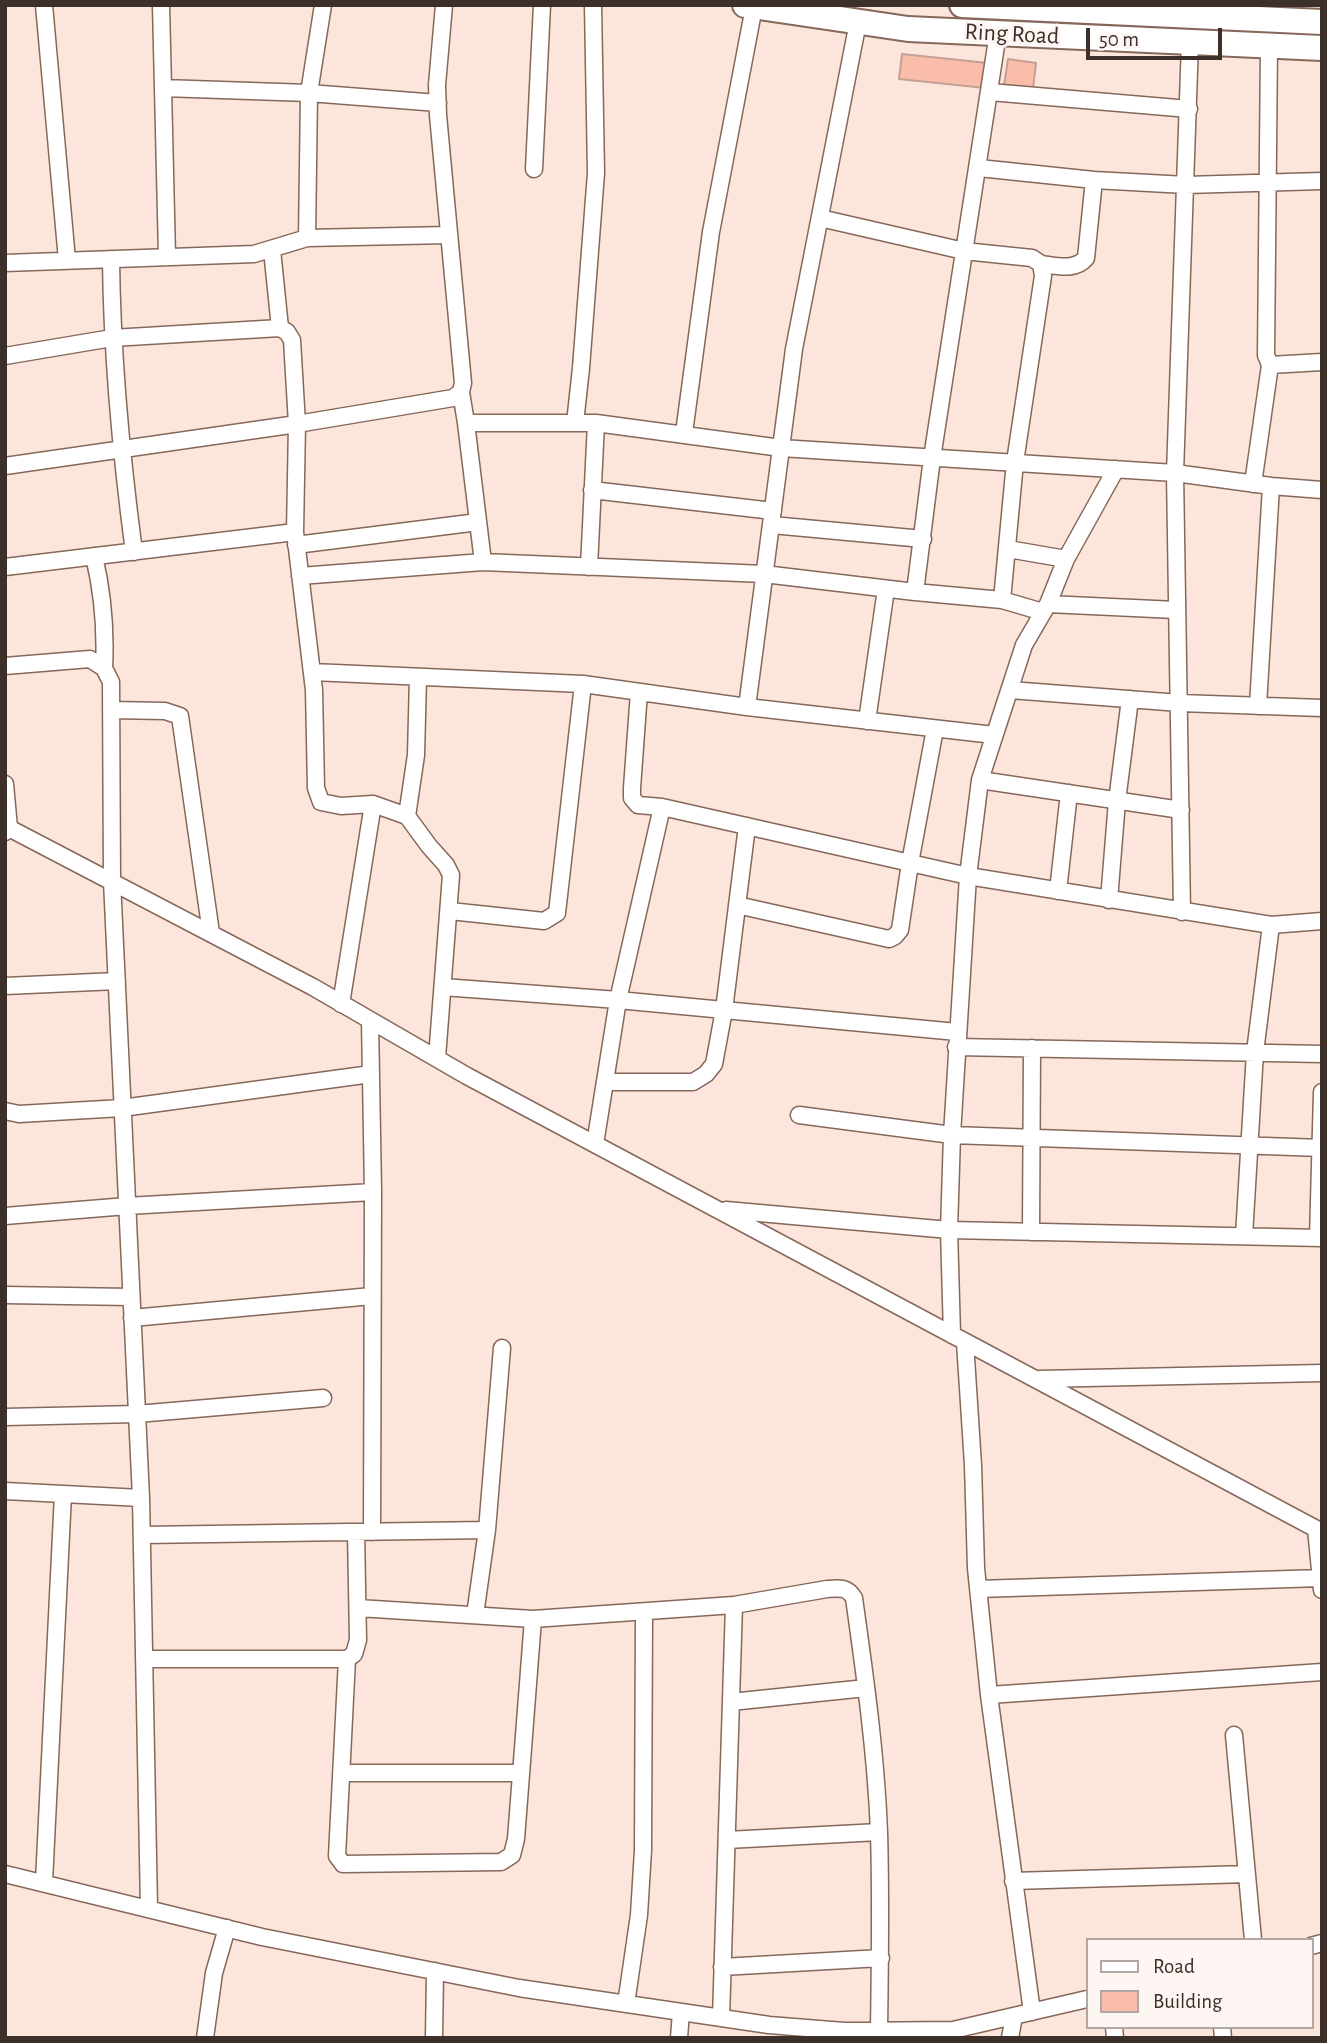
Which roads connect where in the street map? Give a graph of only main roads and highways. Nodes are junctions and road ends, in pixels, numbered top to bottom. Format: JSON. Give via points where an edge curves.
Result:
{"nodes":[{"id":1,"x":962,"y":5,"type":"edge"},
{"id":2,"x":750,"y":6,"type":"edge"},
{"id":3,"x":997,"y":6,"type":"edge"},
{"id":4,"x":1100,"y":8,"type":"edge"},
{"id":5,"x":1261,"y":12,"type":"edge"},
{"id":6,"x":1322,"y":22,"type":"edge"},
{"id":7,"x":1322,"y":48,"type":"edge"}],
"edges":[{"from":1,"to":3,"type":"main road","name":"Ring Road"},
{"from":2,"to":7,"type":"main road","name":"Ring Road","via":[[908,29]]},
{"from":3,"to":4,"type":"main road","name":"Ring Road"},
{"from":4,"to":5,"type":"main road","name":"Ring Road"},
{"from":5,"to":6,"type":"main road","name":"Ring Road"}]}
